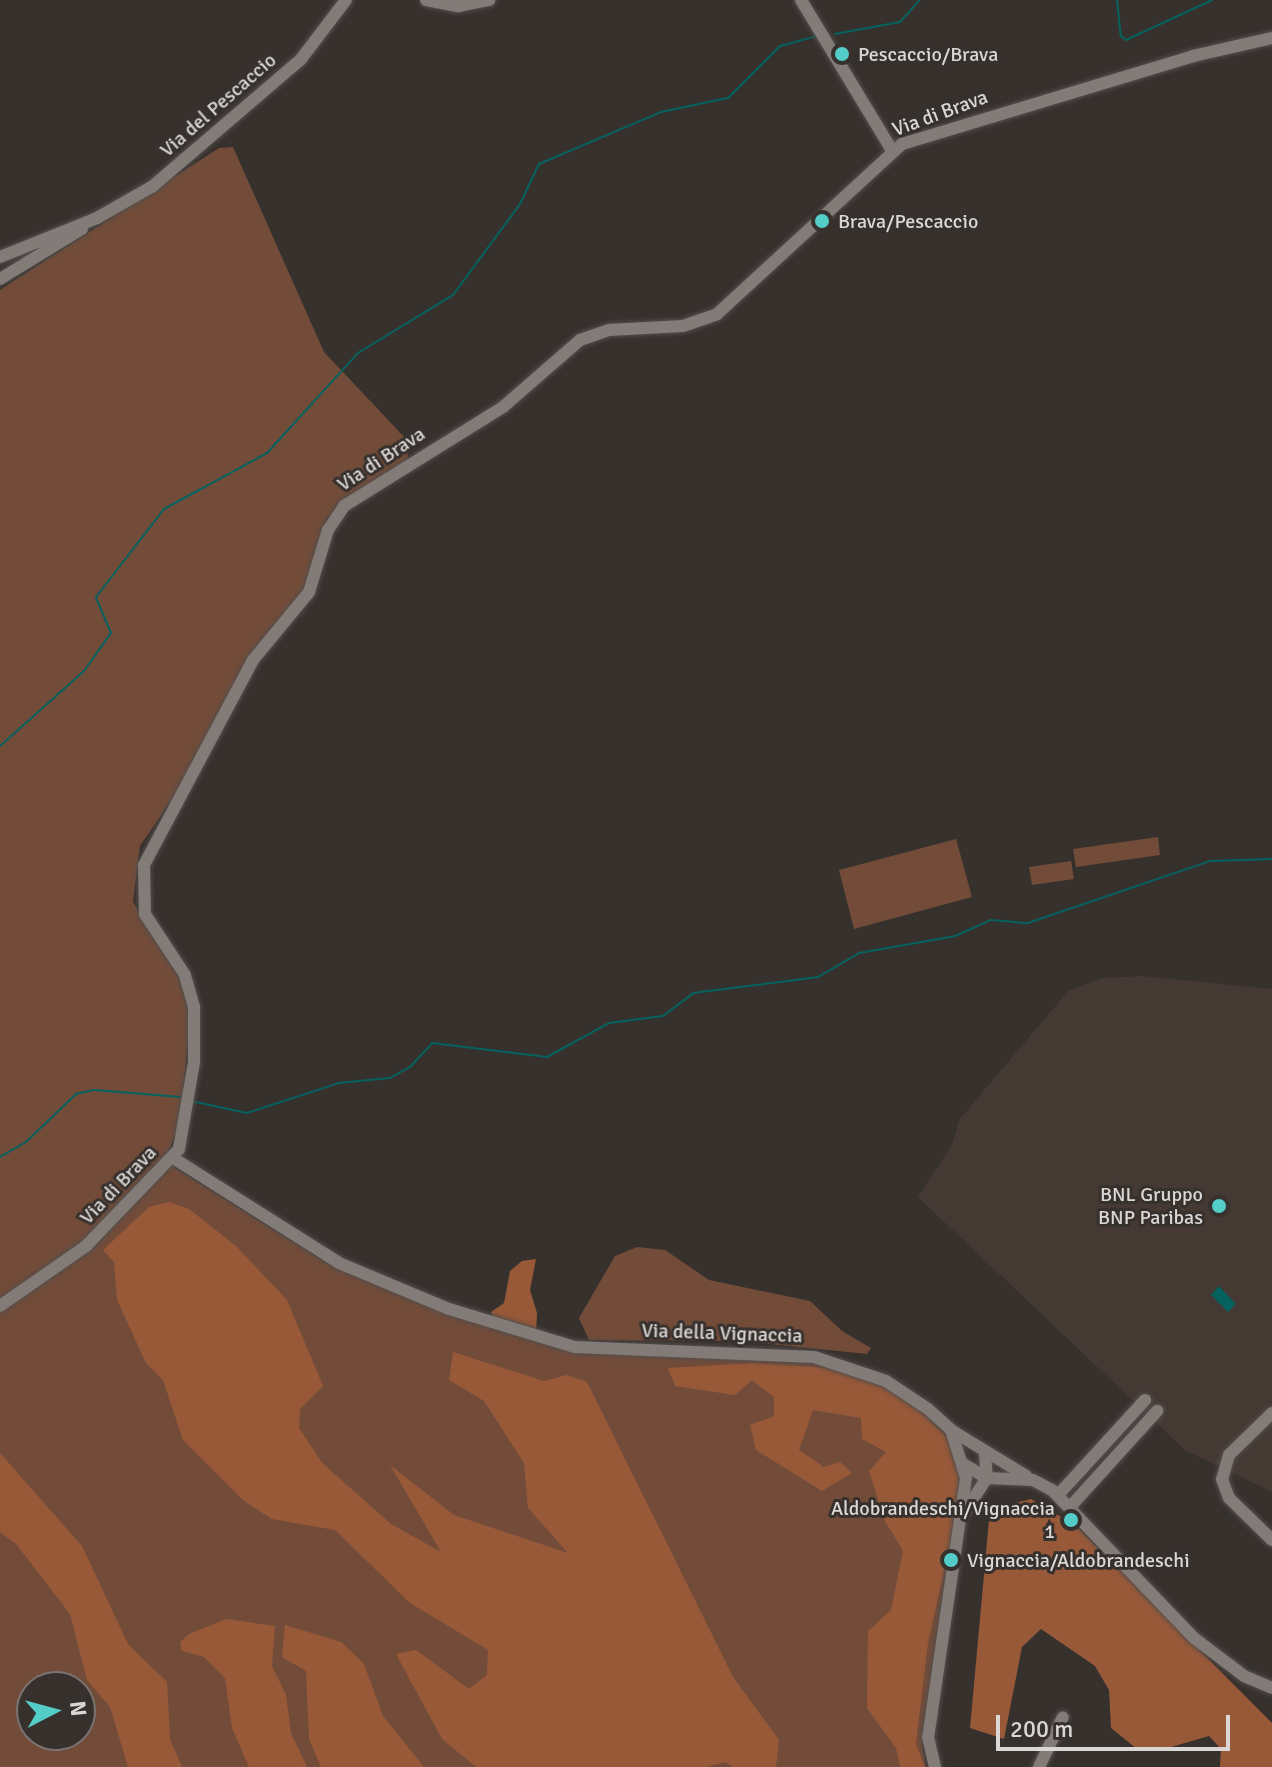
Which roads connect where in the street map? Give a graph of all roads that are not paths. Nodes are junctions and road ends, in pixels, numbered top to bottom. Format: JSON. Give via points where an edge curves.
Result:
{"nodes":[{"id":1,"x":346,"y":0,"type":"edge"},
{"id":2,"x":426,"y":0,"type":"edge"},
{"id":3,"x":489,"y":0,"type":"edge"},
{"id":4,"x":801,"y":0,"type":"edge"},
{"id":5,"x":1272,"y":38,"type":"edge"},
{"id":6,"x":892,"y":150,"type":"junction"},
{"id":7,"x":97,"y":218,"type":"junction"},
{"id":8,"x":0,"y":257,"type":"edge"},
{"id":9,"x":0,"y":279,"type":"edge"},
{"id":10,"x":173,"y":1158,"type":"junction"},
{"id":11,"x":0,"y":1306,"type":"edge"},
{"id":12,"x":1145,"y":1400,"type":"dead end"},
{"id":13,"x":1157,"y":1411,"type":"dead end"},
{"id":14,"x":1272,"y":1413,"type":"edge"},
{"id":15,"x":951,"y":1430,"type":"junction"},
{"id":16,"x":985,"y":1453,"type":"junction"},
{"id":17,"x":965,"y":1465,"type":"junction"},
{"id":18,"x":987,"y":1478,"type":"junction"},
{"id":19,"x":1033,"y":1480,"type":"junction"},
{"id":20,"x":1058,"y":1495,"type":"junction"},
{"id":21,"x":1070,"y":1507,"type":"junction"},
{"id":22,"x":964,"y":1513,"type":"junction"},
{"id":23,"x":1272,"y":1540,"type":"edge"},
{"id":24,"x":1272,"y":1688,"type":"edge"},
{"id":25,"x":1063,"y":1717,"type":"dead end"},
{"id":26,"x":935,"y":1767,"type":"edge"},
{"id":27,"x":1039,"y":1767,"type":"edge"}],
"edges":[{"from":1,"to":7,"type":"street","name":"Via del Pescaccio","via":[[294,66],[153,186]]},
{"from":2,"to":3,"type":"street","via":[[458,6]]},
{"from":4,"to":6,"type":"street"},
{"from":5,"to":6,"type":"street","name":"Via di Brava","via":[[964,123]]},
{"from":6,"to":10,"type":"street","name":"Via di Brava","via":[[714,316],[683,326],[609,330],[584,338],[503,407],[361,492],[338,513],[311,589],[253,660],[144,865],[145,914],[185,975],[193,1000],[189,1100]]},
{"from":7,"to":8,"type":"street","name":"Via del Pescaccio"},
{"from":7,"to":9,"type":"street","name":"Via del Pescaccio"},
{"from":10,"to":11,"type":"street","name":"Via di Brava","via":[[86,1246]]},
{"from":10,"to":15,"type":"street","name":"Via della Vignaccia","via":[[339,1263],[449,1309],[575,1347],[814,1357],[886,1381]]},
{"from":12,"to":20,"type":"street"},
{"from":13,"to":21,"type":"street"},
{"from":14,"to":23,"type":"street","via":[[1229,1455],[1222,1479],[1229,1498]]},
{"from":15,"to":16,"type":"street","name":"Via della Vignaccia"},
{"from":15,"to":17,"type":"street"},
{"from":16,"to":17,"type":"street"},
{"from":16,"to":18,"type":"street"},
{"from":16,"to":19,"type":"street","name":"Via della Vignaccia"},
{"from":17,"to":18,"type":"street"},
{"from":17,"to":22,"type":"street"},
{"from":18,"to":19,"type":"street"},
{"from":18,"to":22,"type":"street"},
{"from":19,"to":20,"type":"street","name":"Via della Vignaccia"},
{"from":20,"to":21,"type":"street","name":"Via della Vignaccia"},
{"from":21,"to":24,"type":"street","name":"Via della Vignaccia","via":[[1201,1644],[1244,1676]]},
{"from":22,"to":26,"type":"street","via":[[928,1737]]},
{"from":25,"to":27,"type":"street"}]}
